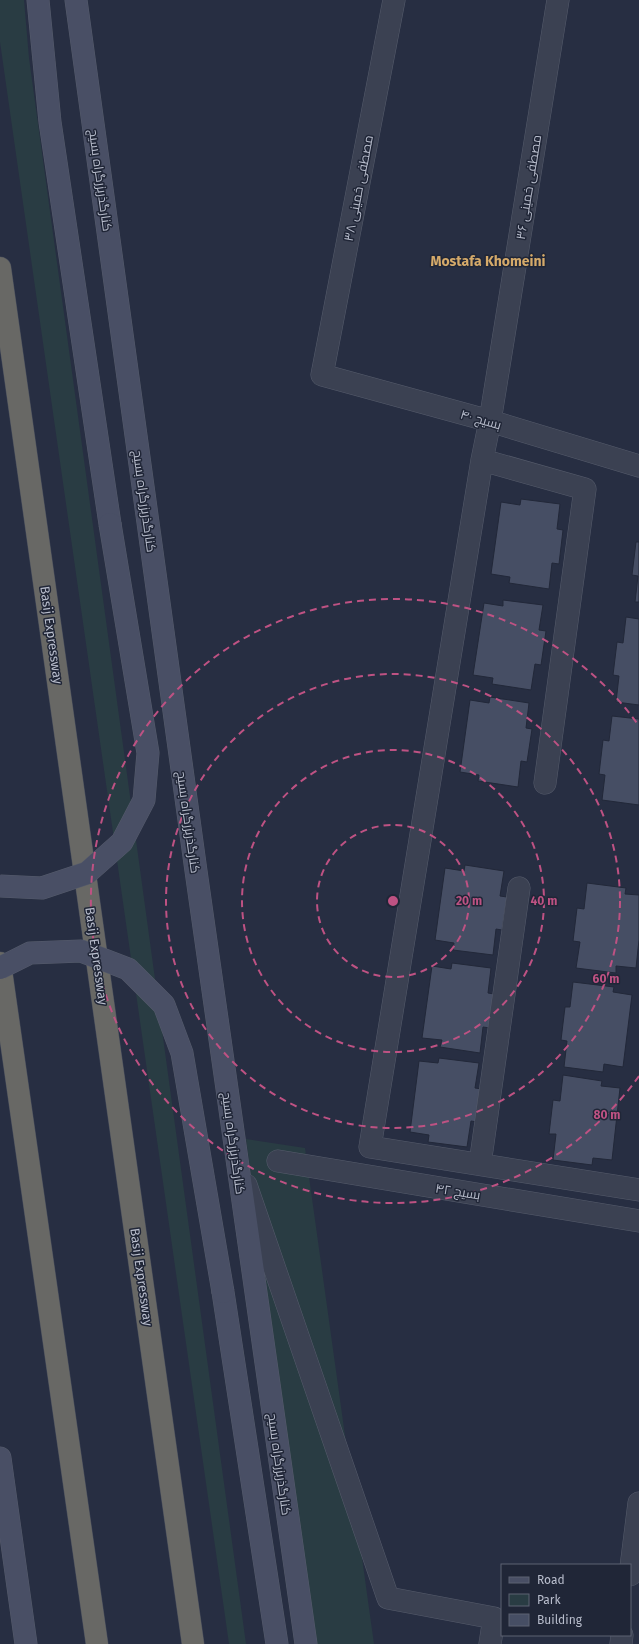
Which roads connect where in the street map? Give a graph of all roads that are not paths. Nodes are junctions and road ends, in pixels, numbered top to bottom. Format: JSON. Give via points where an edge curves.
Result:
{"nodes":[{"id":1,"x":38,"y":0,"type":"edge"},
{"id":2,"x":76,"y":0,"type":"edge"},
{"id":3,"x":394,"y":0,"type":"edge"},
{"id":4,"x":558,"y":0,"type":"edge"},
{"id":5,"x":0,"y":268,"type":"edge"},
{"id":6,"x":322,"y":375,"type":"joint"},
{"id":7,"x":490,"y":421,"type":"junction"},
{"id":8,"x":482,"y":460,"type":"junction"},
{"id":9,"x":639,"y":466,"type":"edge"},
{"id":10,"x":545,"y":783,"type":"dead end"},
{"id":11,"x":0,"y":886,"type":"edge"},
{"id":12,"x":519,"y":888,"type":"dead end"},
{"id":13,"x":0,"y":963,"type":"edge"},
{"id":14,"x":0,"y":968,"type":"edge"},
{"id":15,"x":236,"y":1156,"type":"junction"},
{"id":16,"x":278,"y":1161,"type":"dead end"},
{"id":17,"x":480,"y":1164,"type":"junction"},
{"id":18,"x":639,"y":1190,"type":"edge"},
{"id":19,"x":639,"y":1220,"type":"edge"},
{"id":20,"x":0,"y":1458,"type":"edge"},
{"id":21,"x":639,"y":1503,"type":"edge"},
{"id":22,"x":631,"y":1567,"type":"edge"},
{"id":23,"x":26,"y":1644,"type":"edge"},
{"id":24,"x":98,"y":1644,"type":"edge"},
{"id":25,"x":193,"y":1644,"type":"edge"},
{"id":26,"x":276,"y":1644,"type":"edge"},
{"id":27,"x":306,"y":1644,"type":"edge"},
{"id":28,"x":490,"y":1644,"type":"edge"}],
"edges":[{"from":1,"to":11,"type":"main road","bridge":true,"via":[[50,122],[110,524],[148,753],[144,800],[122,842],[87,873],[42,888]]},
{"from":2,"to":15,"type":"main road","name":"کنارگذربزرگراه بسیج"},
{"from":3,"to":6,"type":"street","name":"مصطفی خمینی ۳۸"},
{"from":4,"to":7,"type":"street","name":"مصطفی خمینی ۳۶"},
{"from":5,"to":25,"type":"highway","name":"Basij Expressway"},
{"from":6,"to":7,"type":"street","name":"بسیج ۴۰"},
{"from":7,"to":8,"type":"street","name":"مصطفی خمینی ۳۶"},
{"from":7,"to":9,"type":"street","name":"بسیج ۴۰"},
{"from":8,"to":10,"type":"street","via":[[585,489]]},
{"from":8,"to":17,"type":"street","name":"مصطفی خمینی ۳۶","via":[[370,1147]]},
{"from":12,"to":17,"type":"street"},
{"from":13,"to":24,"type":"highway"},
{"from":14,"to":26,"type":"main road","bridge":true,"via":[[30,953],[81,951],[128,970],[164,1005],[182,1053],[223,1292]]},
{"from":15,"to":27,"type":"main road","name":"کنارگذربزرگراه بسیج"},
{"from":15,"to":28,"type":"street","via":[[388,1598],[494,1618]]},
{"from":16,"to":19,"type":"street","name":"بسیج ۴۲"},
{"from":17,"to":18,"type":"street"},
{"from":20,"to":23,"type":"main road"},
{"from":21,"to":22,"type":"street"}]}
